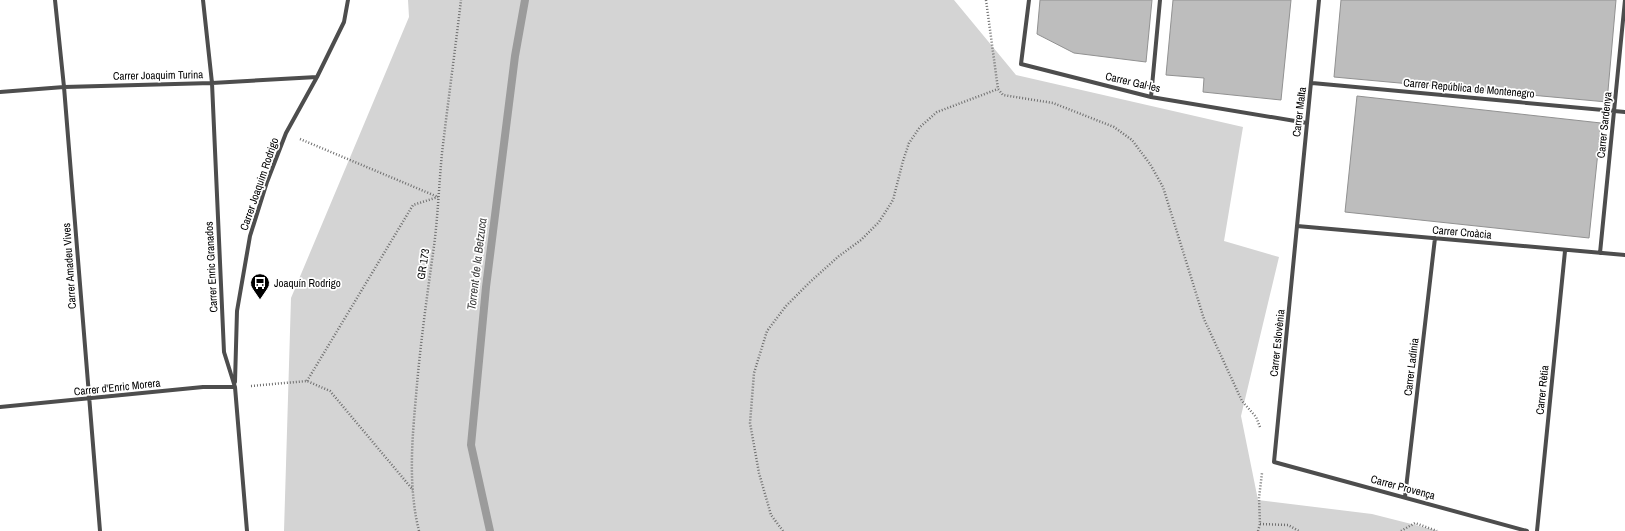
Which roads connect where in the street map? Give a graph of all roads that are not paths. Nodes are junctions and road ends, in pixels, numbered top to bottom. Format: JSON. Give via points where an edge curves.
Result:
{"nodes":[{"id":1,"x":55,"y":0,"type":"edge"},
{"id":2,"x":203,"y":0,"type":"edge"},
{"id":3,"x":348,"y":0,"type":"edge"},
{"id":4,"x":1029,"y":0,"type":"edge"},
{"id":5,"x":1160,"y":0,"type":"edge"},
{"id":6,"x":1320,"y":0,"type":"edge"},
{"id":7,"x":1625,"y":0,"type":"edge"},
{"id":8,"x":317,"y":77,"type":"junction"},
{"id":9,"x":212,"y":83,"type":"junction"},
{"id":10,"x":1312,"y":83,"type":"junction"},
{"id":11,"x":64,"y":87,"type":"junction"},
{"id":12,"x":0,"y":92,"type":"edge"},
{"id":13,"x":1151,"y":97,"type":"junction"},
{"id":14,"x":1614,"y":111,"type":"junction"},
{"id":15,"x":1625,"y":112,"type":"edge"},
{"id":16,"x":1307,"y":123,"type":"junction"},
{"id":17,"x":1297,"y":226,"type":"junction"},
{"id":18,"x":1434,"y":238,"type":"junction"},
{"id":19,"x":1565,"y":251,"type":"junction"},
{"id":20,"x":1600,"y":253,"type":"junction"},
{"id":21,"x":1625,"y":255,"type":"edge"},
{"id":22,"x":235,"y":387,"type":"junction"},
{"id":23,"x":88,"y":398,"type":"junction"},
{"id":24,"x":0,"y":407,"type":"edge"},
{"id":25,"x":1274,"y":462,"type":"joint"},
{"id":26,"x":1404,"y":497,"type":"junction"},
{"id":27,"x":100,"y":531,"type":"edge"},
{"id":28,"x":247,"y":531,"type":"edge"},
{"id":29,"x":1527,"y":531,"type":"edge"},
{"id":30,"x":1537,"y":531,"type":"edge"}],
"edges":[{"from":1,"to":11,"type":"street","name":"Carrer Amadeu Vives"},
{"from":2,"to":9,"type":"street","name":"Carrer Enric Granados"},
{"from":3,"to":8,"type":"street","name":"Carrer Joaquim Rodrigo","via":[[344,22]]},
{"from":4,"to":13,"type":"street","name":"Carrer Gal·les","via":[[1021,64]]},
{"from":5,"to":13,"type":"street"},
{"from":6,"to":10,"type":"street","name":"Carrer Malta"},
{"from":7,"to":14,"type":"street","name":"Carrer Sardenya"},
{"from":8,"to":9,"type":"street","name":"Carrer Joaquim Turina"},
{"from":8,"to":22,"type":"street","name":"Carrer Joaquim Rodrigo","via":[[286,133],[250,236],[237,310]]},
{"from":9,"to":11,"type":"street","name":"Carrer Joaquim Turina"},
{"from":9,"to":22,"type":"street","name":"Carrer Enric Granados","via":[[224,352]]},
{"from":10,"to":14,"type":"street","name":"Carrer República de Montenegro"},
{"from":10,"to":16,"type":"street","name":"Carrer Malta"},
{"from":11,"to":12,"type":"street","name":"Carrer Joaquim Turina"},
{"from":11,"to":23,"type":"street","name":"Carrer Amadeu Vives"},
{"from":13,"to":16,"type":"street","name":"Carrer Gal·les"},
{"from":14,"to":15,"type":"street","name":"Carrer República de Montenegro"},
{"from":14,"to":20,"type":"street","name":"Carrer Sardenya"},
{"from":16,"to":17,"type":"street","name":"Carrer Malta"},
{"from":17,"to":18,"type":"street","name":"Carrer Croàcia"},
{"from":17,"to":25,"type":"street","name":"Carrer Eslovènia"},
{"from":18,"to":19,"type":"street","name":"Carrer Croàcia"},
{"from":18,"to":26,"type":"street","name":"Carrer Ladínia"},
{"from":19,"to":20,"type":"street","name":"Carrer Croàcia"},
{"from":19,"to":30,"type":"street","name":"Carrer Rètia"},
{"from":20,"to":21,"type":"street","name":"Carrer Croàcia"},
{"from":22,"to":23,"type":"street","name":"Carrer d'Enric Morera","via":[[203,387]]},
{"from":22,"to":28,"type":"street","name":"Carrer Enric Granados"},
{"from":23,"to":24,"type":"street","name":"Carrer d'Enric Morera"},
{"from":23,"to":27,"type":"street","name":"Carrer Amadeu Vives"},
{"from":25,"to":26,"type":"street","name":"Carrer Provença"},
{"from":26,"to":29,"type":"street","name":"Carrer Provença"}]}
